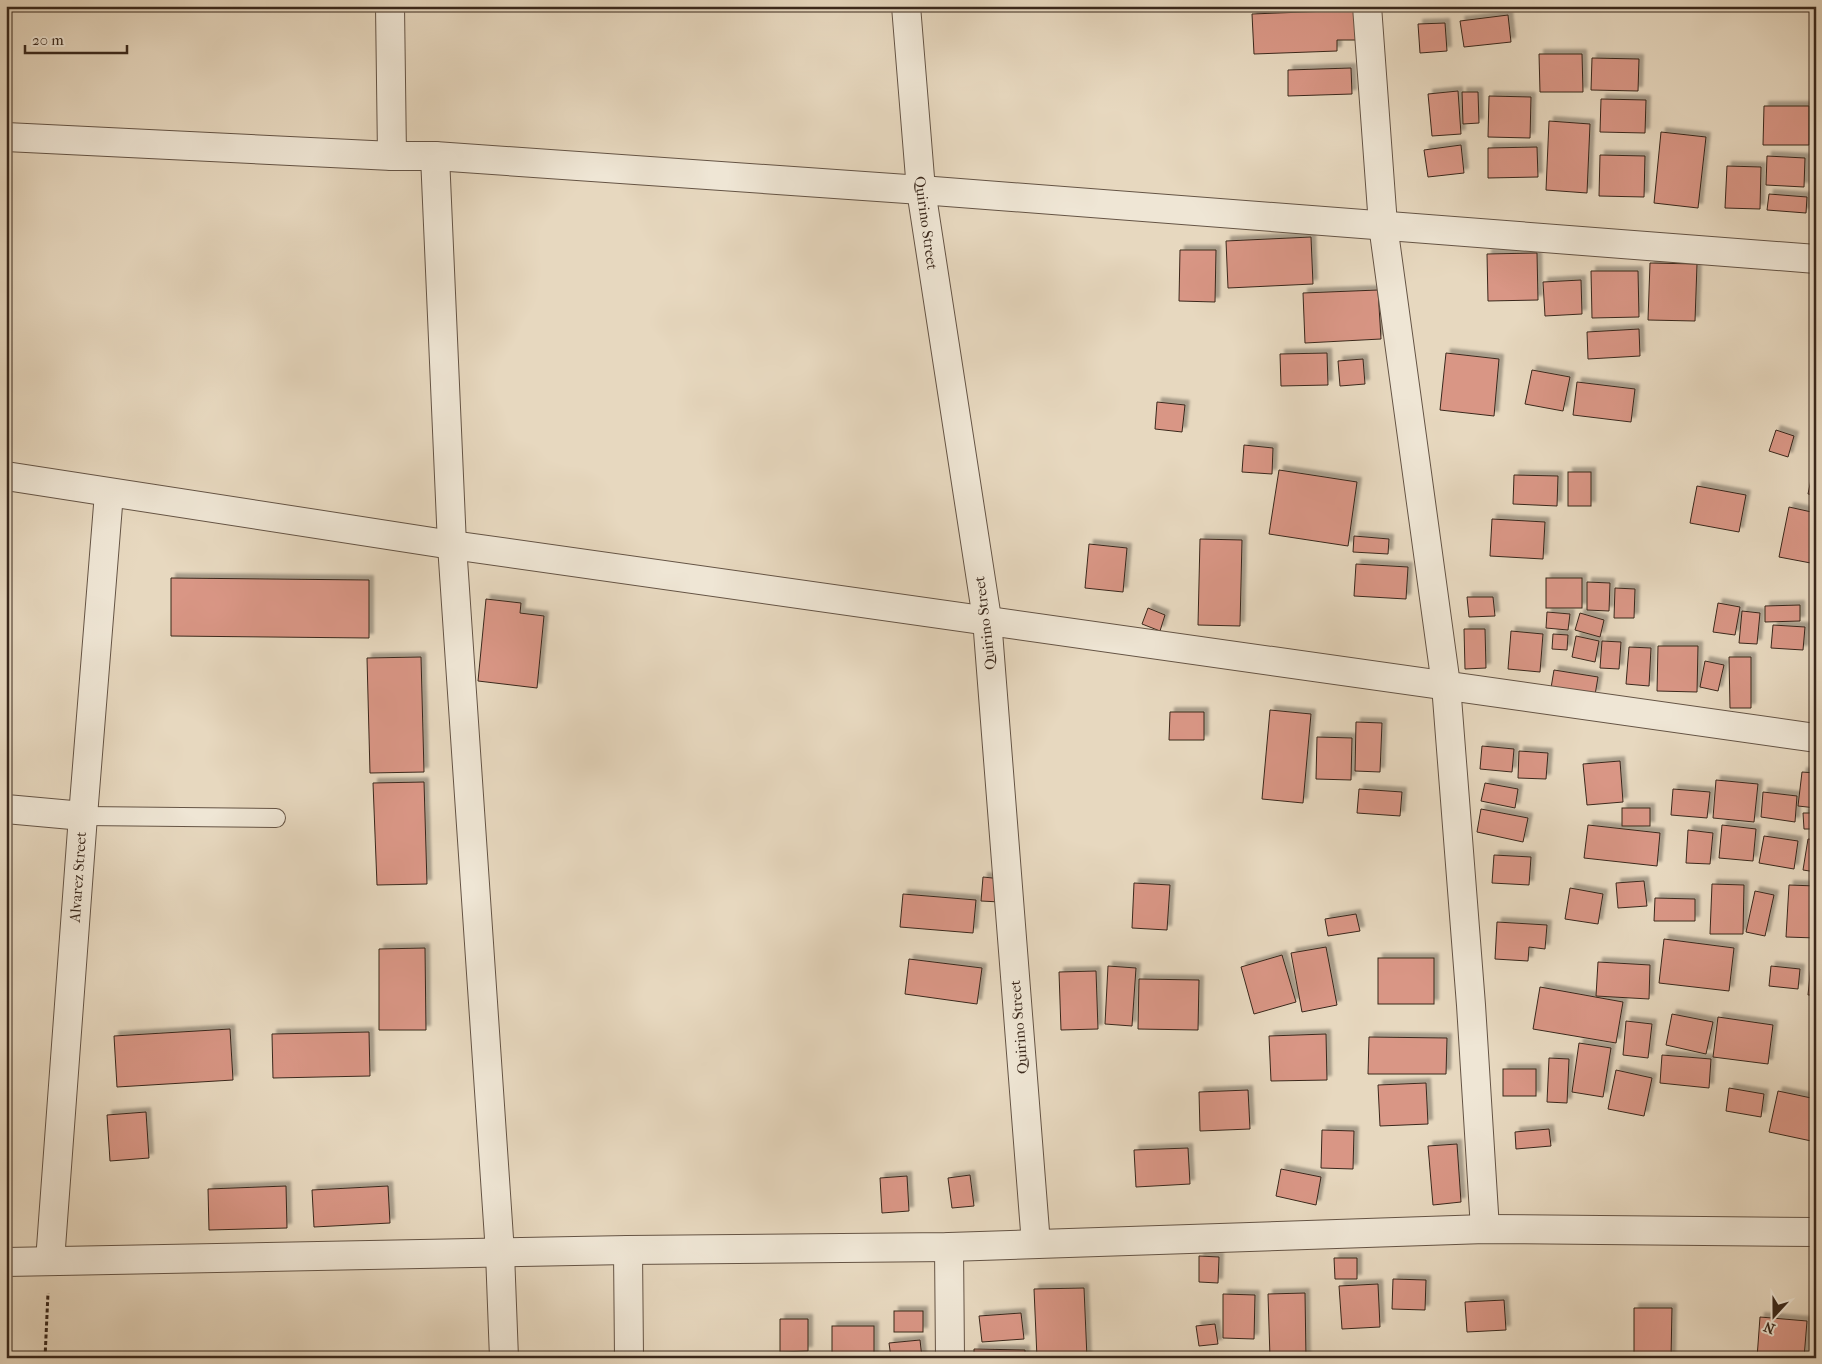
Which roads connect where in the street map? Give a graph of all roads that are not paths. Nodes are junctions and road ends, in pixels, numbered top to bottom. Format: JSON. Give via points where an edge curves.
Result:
{"nodes":[{"id":1,"x":390,"y":6,"type":"edge"},
{"id":2,"x":906,"y":6,"type":"edge"},
{"id":3,"x":1367,"y":6,"type":"edge"},
{"id":4,"x":6,"y":137,"type":"edge"},
{"id":5,"x":392,"y":156,"type":"junction"},
{"id":6,"x":435,"y":156,"type":"junction"},
{"id":7,"x":921,"y":190,"type":"junction"},
{"id":8,"x":1383,"y":225,"type":"junction"},
{"id":9,"x":1816,"y":259,"type":"edge"},
{"id":10,"x":6,"y":476,"type":"edge"},
{"id":11,"x":109,"y":493,"type":"junction"},
{"id":12,"x":452,"y":545,"type":"junction"},
{"id":13,"x":987,"y":620,"type":"junction"},
{"id":14,"x":1446,"y":685,"type":"junction"},
{"id":15,"x":1816,"y":738,"type":"edge"},
{"id":16,"x":6,"y":809,"type":"edge"},
{"id":17,"x":83,"y":816,"type":"junction"},
{"id":18,"x":276,"y":818,"type":"dead end"},
{"id":19,"x":1485,"y":1230,"type":"junction"},
{"id":20,"x":1816,"y":1232,"type":"edge"},
{"id":21,"x":1036,"y":1244,"type":"junction"},
{"id":22,"x":950,"y":1247,"type":"junction"},
{"id":23,"x":628,"y":1250,"type":"junction"},
{"id":24,"x":500,"y":1253,"type":"junction"},
{"id":25,"x":50,"y":1261,"type":"junction"},
{"id":26,"x":6,"y":1262,"type":"edge"},
{"id":27,"x":504,"y":1358,"type":"edge"},
{"id":28,"x":629,"y":1358,"type":"edge"},
{"id":29,"x":950,"y":1358,"type":"edge"}],
"edges":[{"from":1,"to":5,"type":"street"},
{"from":2,"to":7,"type":"street","name":"Quirino Street"},
{"from":3,"to":8,"type":"street"},
{"from":4,"to":5,"type":"street"},
{"from":5,"to":6,"type":"street"},
{"from":6,"to":7,"type":"street"},
{"from":6,"to":12,"type":"street"},
{"from":7,"to":8,"type":"street"},
{"from":7,"to":13,"type":"street","name":"Quirino Street"},
{"from":8,"to":9,"type":"street"},
{"from":8,"to":14,"type":"street"},
{"from":10,"to":11,"type":"street"},
{"from":11,"to":12,"type":"street"},
{"from":11,"to":17,"type":"street","name":"Alvarez Street"},
{"from":12,"to":13,"type":"street"},
{"from":12,"to":24,"type":"street"},
{"from":13,"to":14,"type":"street"},
{"from":13,"to":21,"type":"street","name":"Quirino Street"},
{"from":14,"to":15,"type":"street"},
{"from":14,"to":19,"type":"street"},
{"from":16,"to":17,"type":"street"},
{"from":17,"to":18,"type":"lane"},
{"from":17,"to":25,"type":"street","name":"Alvarez Street"},
{"from":19,"to":20,"type":"street"},
{"from":19,"to":21,"type":"street"},
{"from":21,"to":22,"type":"street"},
{"from":22,"to":23,"type":"street"},
{"from":22,"to":29,"type":"street"},
{"from":23,"to":24,"type":"street"},
{"from":23,"to":28,"type":"street"},
{"from":24,"to":25,"type":"street"},
{"from":24,"to":27,"type":"street"},
{"from":25,"to":26,"type":"street"}]}
